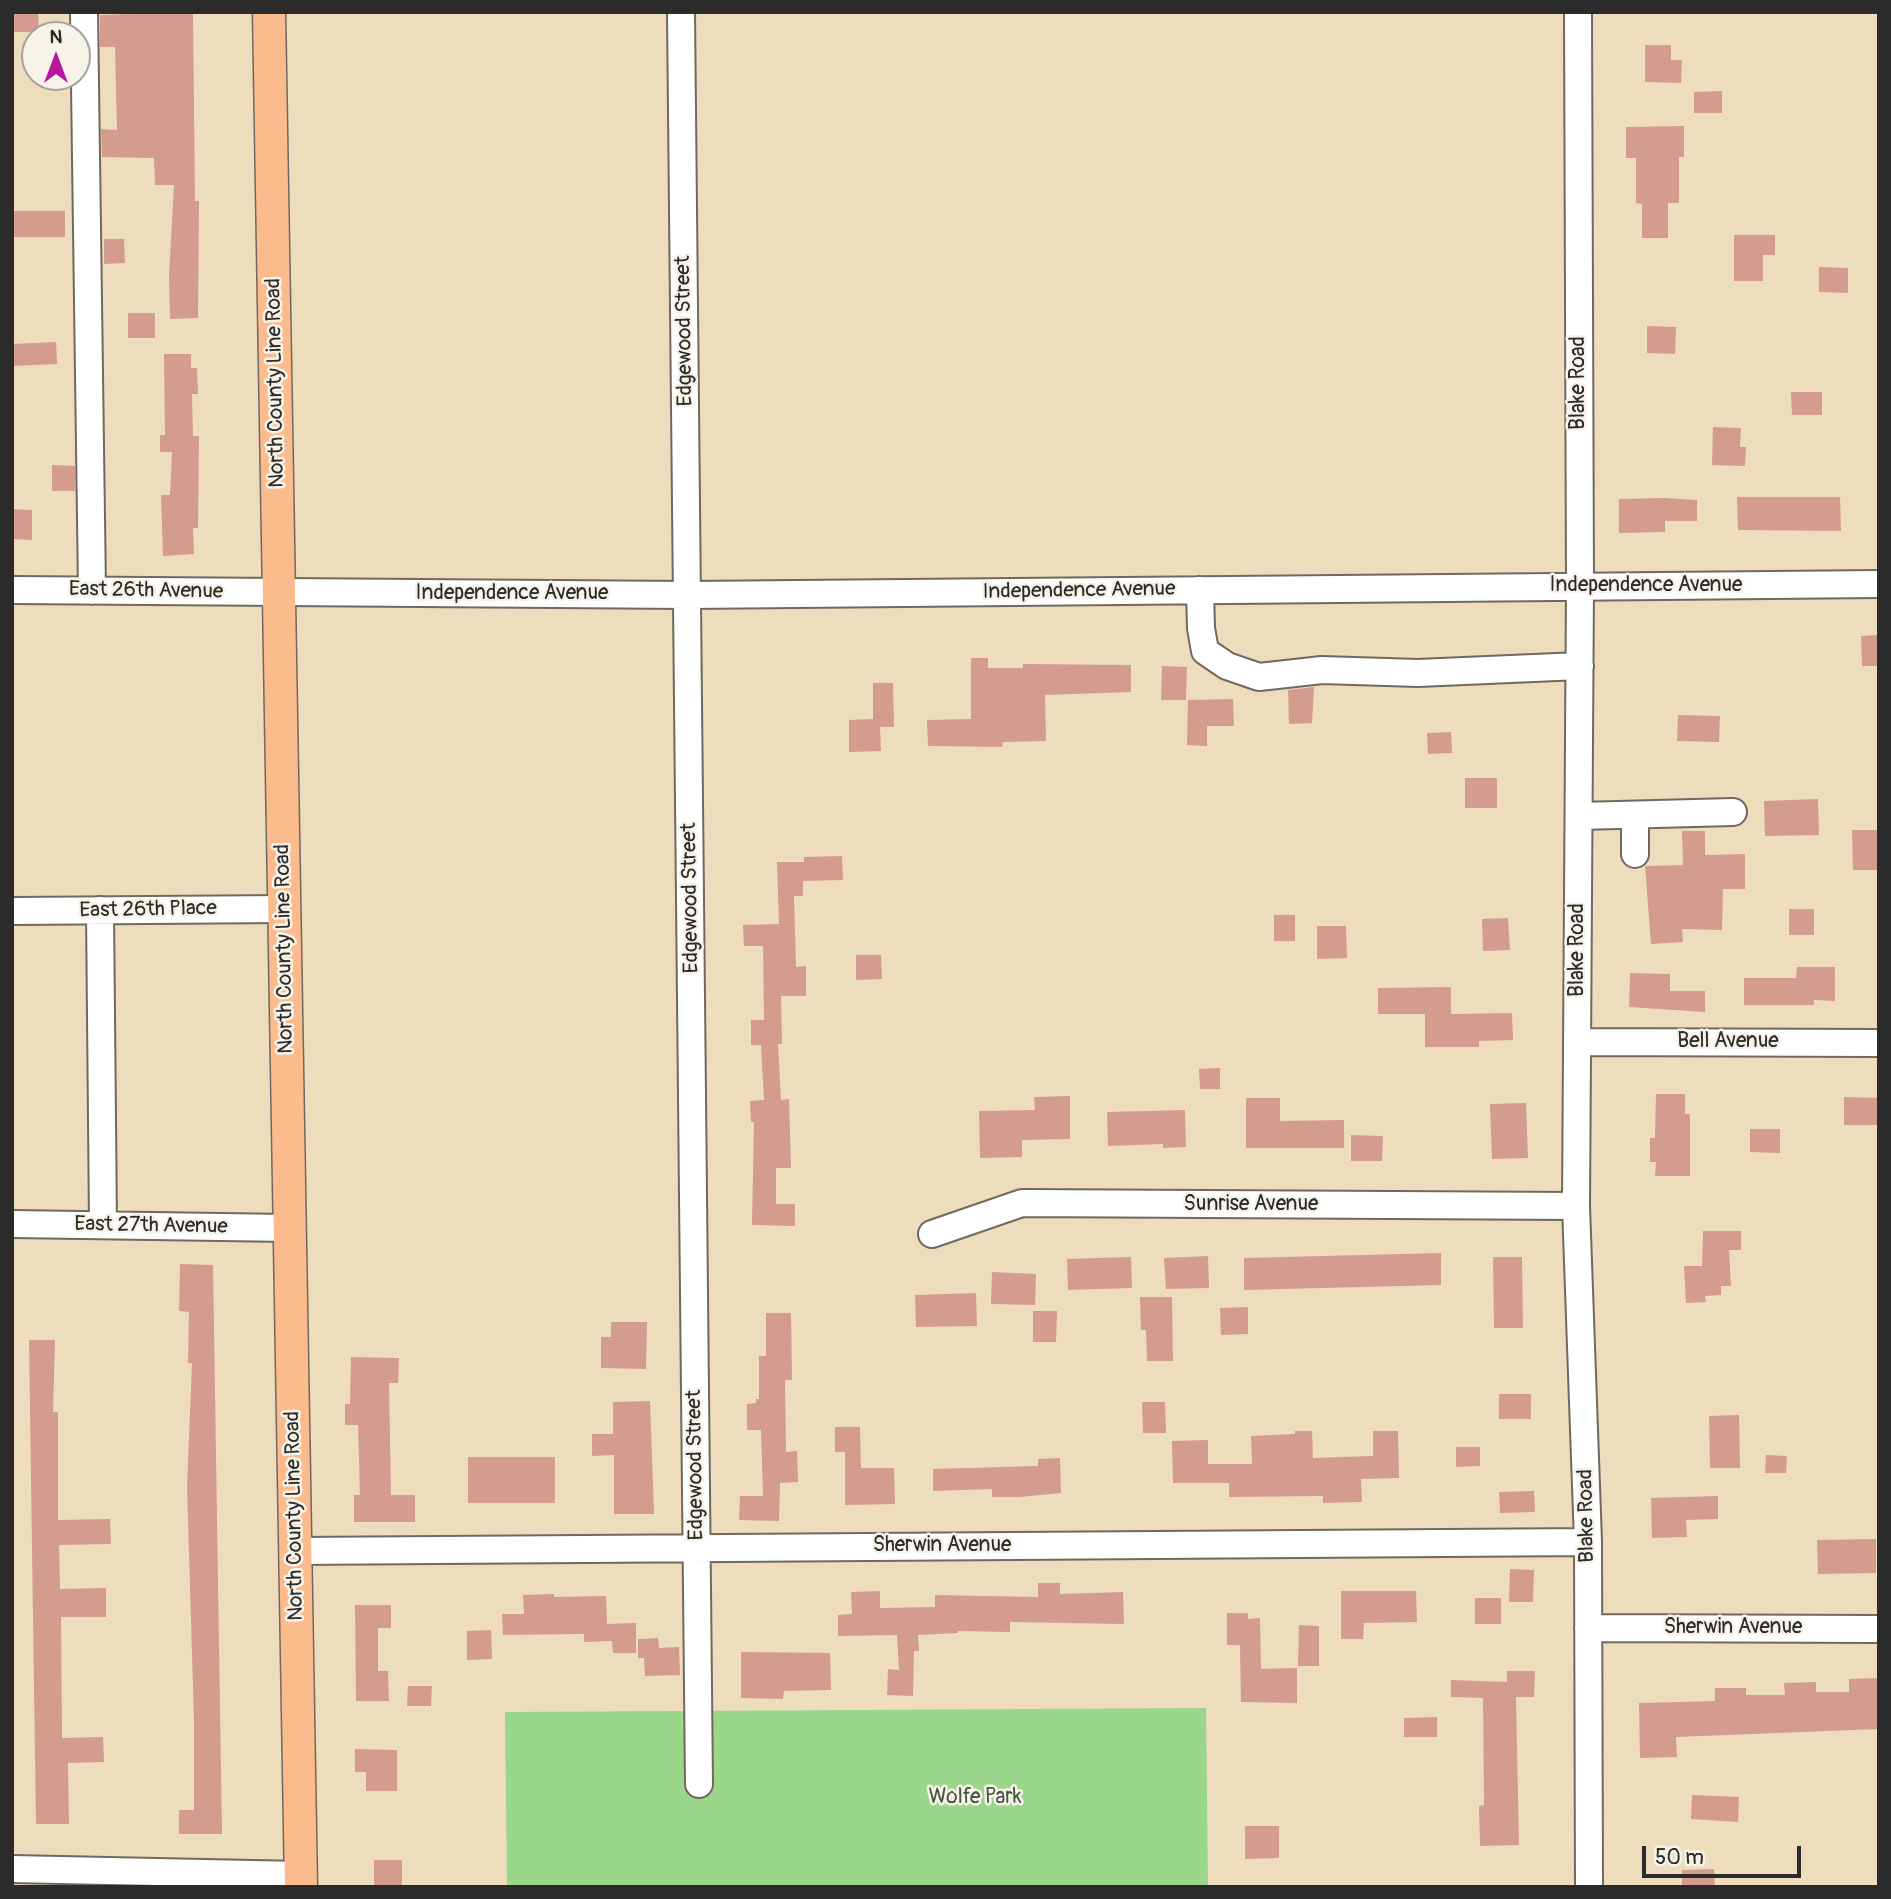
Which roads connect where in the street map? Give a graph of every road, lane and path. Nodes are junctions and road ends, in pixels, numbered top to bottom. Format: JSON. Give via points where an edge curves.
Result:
{"nodes":[{"id":1,"x":84,"y":12,"type":"edge"},
{"id":2,"x":270,"y":12,"type":"edge"},
{"id":3,"x":681,"y":12,"type":"edge"},
{"id":4,"x":1578,"y":12,"type":"edge"},
{"id":5,"x":1879,"y":584,"type":"edge"},
{"id":6,"x":1580,"y":586,"type":"junction"},
{"id":7,"x":12,"y":590,"type":"edge"},
{"id":8,"x":1200,"y":590,"type":"junction"},
{"id":9,"x":92,"y":591,"type":"junction"},
{"id":10,"x":279,"y":593,"type":"junction"},
{"id":11,"x":689,"y":595,"type":"junction"},
{"id":12,"x":1580,"y":666,"type":"junction"},
{"id":13,"x":1733,"y":812,"type":"dead end"},
{"id":14,"x":1635,"y":815,"type":"junction"},
{"id":15,"x":1579,"y":816,"type":"junction"},
{"id":16,"x":1635,"y":854,"type":"dead end"},
{"id":17,"x":285,"y":909,"type":"junction"},
{"id":18,"x":12,"y":911,"type":"edge"},
{"id":19,"x":100,"y":911,"type":"junction"},
{"id":20,"x":1578,"y":1042,"type":"junction"},
{"id":21,"x":1879,"y":1042,"type":"edge"},
{"id":22,"x":1576,"y":1206,"type":"junction"},
{"id":23,"x":12,"y":1224,"type":"edge"},
{"id":24,"x":103,"y":1225,"type":"junction"},
{"id":25,"x":290,"y":1228,"type":"junction"},
{"id":26,"x":932,"y":1234,"type":"dead end"},
{"id":27,"x":1588,"y":1542,"type":"junction"},
{"id":28,"x":697,"y":1548,"type":"junction"},
{"id":29,"x":296,"y":1551,"type":"junction"},
{"id":30,"x":1588,"y":1628,"type":"junction"},
{"id":31,"x":1879,"y":1629,"type":"edge"},
{"id":32,"x":699,"y":1784,"type":"dead end"},
{"id":33,"x":12,"y":1869,"type":"edge"},
{"id":34,"x":301,"y":1881,"type":"edge"},
{"id":35,"x":1589,"y":1887,"type":"edge"}],
"edges":[{"from":1,"to":9,"type":"street"},
{"from":2,"to":10,"type":"main road","name":"North County Line Road"},
{"from":3,"to":11,"type":"street","name":"Edgewood Street"},
{"from":4,"to":6,"type":"street","name":"Blake Road"},
{"from":5,"to":6,"type":"street","name":"Independence Avenue"},
{"from":6,"to":8,"type":"street","name":"Independence Avenue"},
{"from":6,"to":12,"type":"street","name":"Blake Road"},
{"from":7,"to":9,"type":"street","name":"East 26th Avenue"},
{"from":8,"to":11,"type":"street","name":"Independence Avenue"},
{"from":8,"to":12,"type":"street","via":[[1205,651],[1227,666],[1259,677],[1322,670],[1418,673]]},
{"from":9,"to":10,"type":"street","name":"East 26th Avenue"},
{"from":10,"to":11,"type":"street","name":"Independence Avenue"},
{"from":10,"to":17,"type":"main road","name":"North County Line Road"},
{"from":11,"to":28,"type":"street","name":"Edgewood Street"},
{"from":12,"to":15,"type":"street","name":"Blake Road"},
{"from":13,"to":14,"type":"street"},
{"from":14,"to":15,"type":"street"},
{"from":14,"to":16,"type":"street"},
{"from":15,"to":20,"type":"street","name":"Blake Road"},
{"from":17,"to":19,"type":"street","name":"East 26th Place"},
{"from":17,"to":25,"type":"main road","name":"North County Line Road"},
{"from":18,"to":19,"type":"street","name":"East 26th Place"},
{"from":19,"to":24,"type":"street"},
{"from":20,"to":21,"type":"street","name":"Bell Avenue"},
{"from":20,"to":22,"type":"street","name":"Blake Road"},
{"from":22,"to":26,"type":"street","name":"Sunrise Avenue","via":[[1022,1203]]},
{"from":22,"to":27,"type":"street","name":"Blake Road"},
{"from":23,"to":24,"type":"street","name":"East 27th Avenue"},
{"from":24,"to":25,"type":"street","name":"East 27th Avenue"},
{"from":25,"to":29,"type":"main road","name":"North County Line Road"},
{"from":27,"to":28,"type":"street","name":"Sherwin Avenue"},
{"from":27,"to":30,"type":"street","name":"Blake Road"},
{"from":28,"to":29,"type":"street","name":"Sherwin Avenue"},
{"from":28,"to":32,"type":"street","name":"Edgewood Street"},
{"from":29,"to":34,"type":"main road","name":"North County Line Road"},
{"from":30,"to":31,"type":"street","name":"Sherwin Avenue"},
{"from":30,"to":35,"type":"street","name":"Blake Road"},
{"from":33,"to":34,"type":"street"}]}
